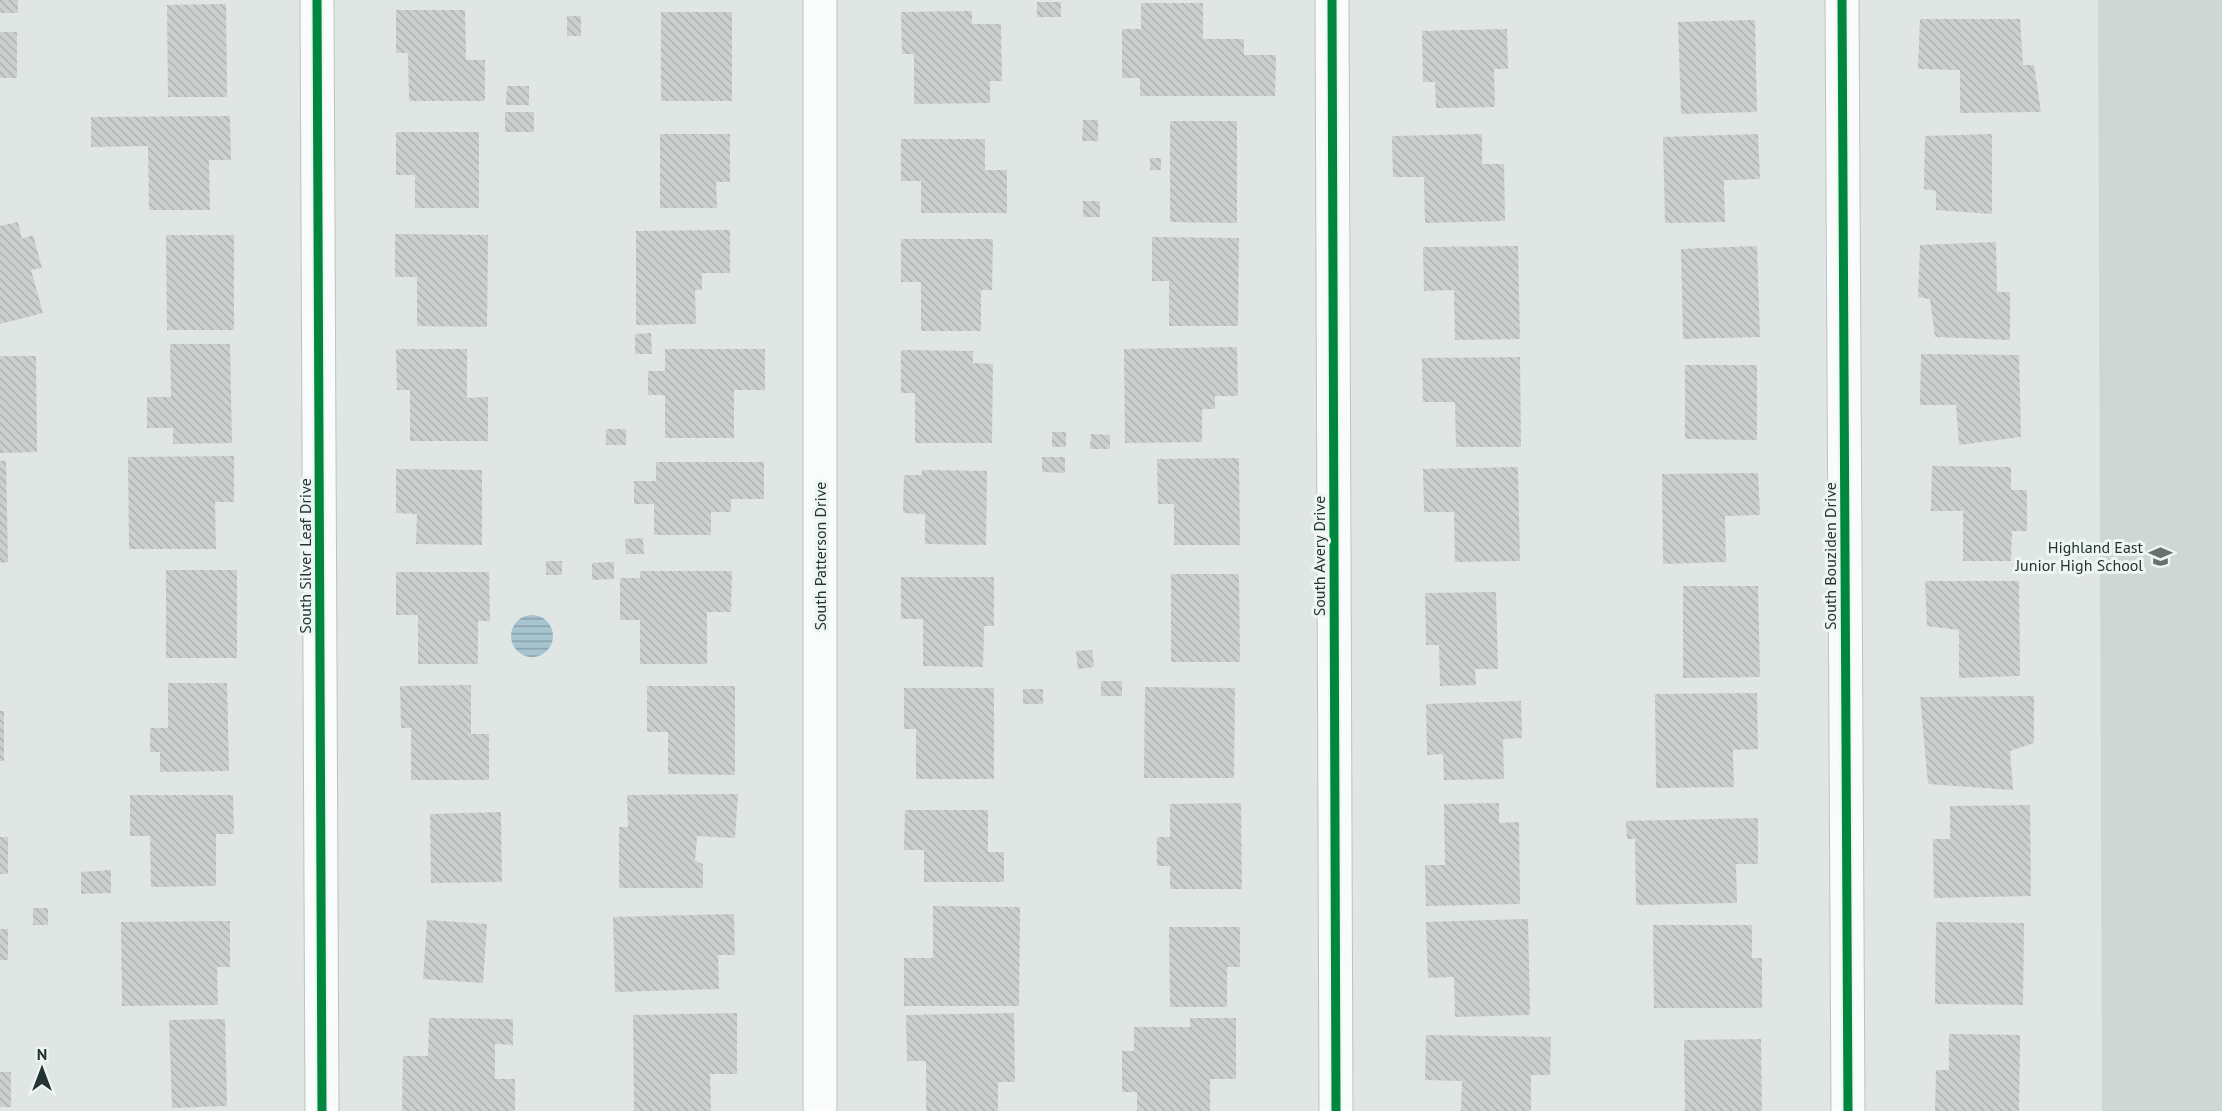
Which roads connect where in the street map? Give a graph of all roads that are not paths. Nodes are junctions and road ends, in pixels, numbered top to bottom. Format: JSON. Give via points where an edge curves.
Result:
{"nodes":[{"id":1,"x":317,"y":0,"type":"edge"},
{"id":2,"x":820,"y":0,"type":"edge"},
{"id":3,"x":1332,"y":0,"type":"edge"},
{"id":4,"x":1842,"y":0,"type":"edge"},
{"id":5,"x":322,"y":1111,"type":"edge"},
{"id":6,"x":819,"y":1111,"type":"edge"},
{"id":7,"x":1336,"y":1111,"type":"edge"},
{"id":8,"x":1848,"y":1111,"type":"edge"}],
"edges":[{"from":1,"to":5,"type":"street","name":"South Silver Leaf Drive"},
{"from":2,"to":6,"type":"street","name":"South Patterson Drive"},
{"from":3,"to":7,"type":"street","name":"South Avery Drive"},
{"from":4,"to":8,"type":"street","name":"South Bouziden Drive"}]}
